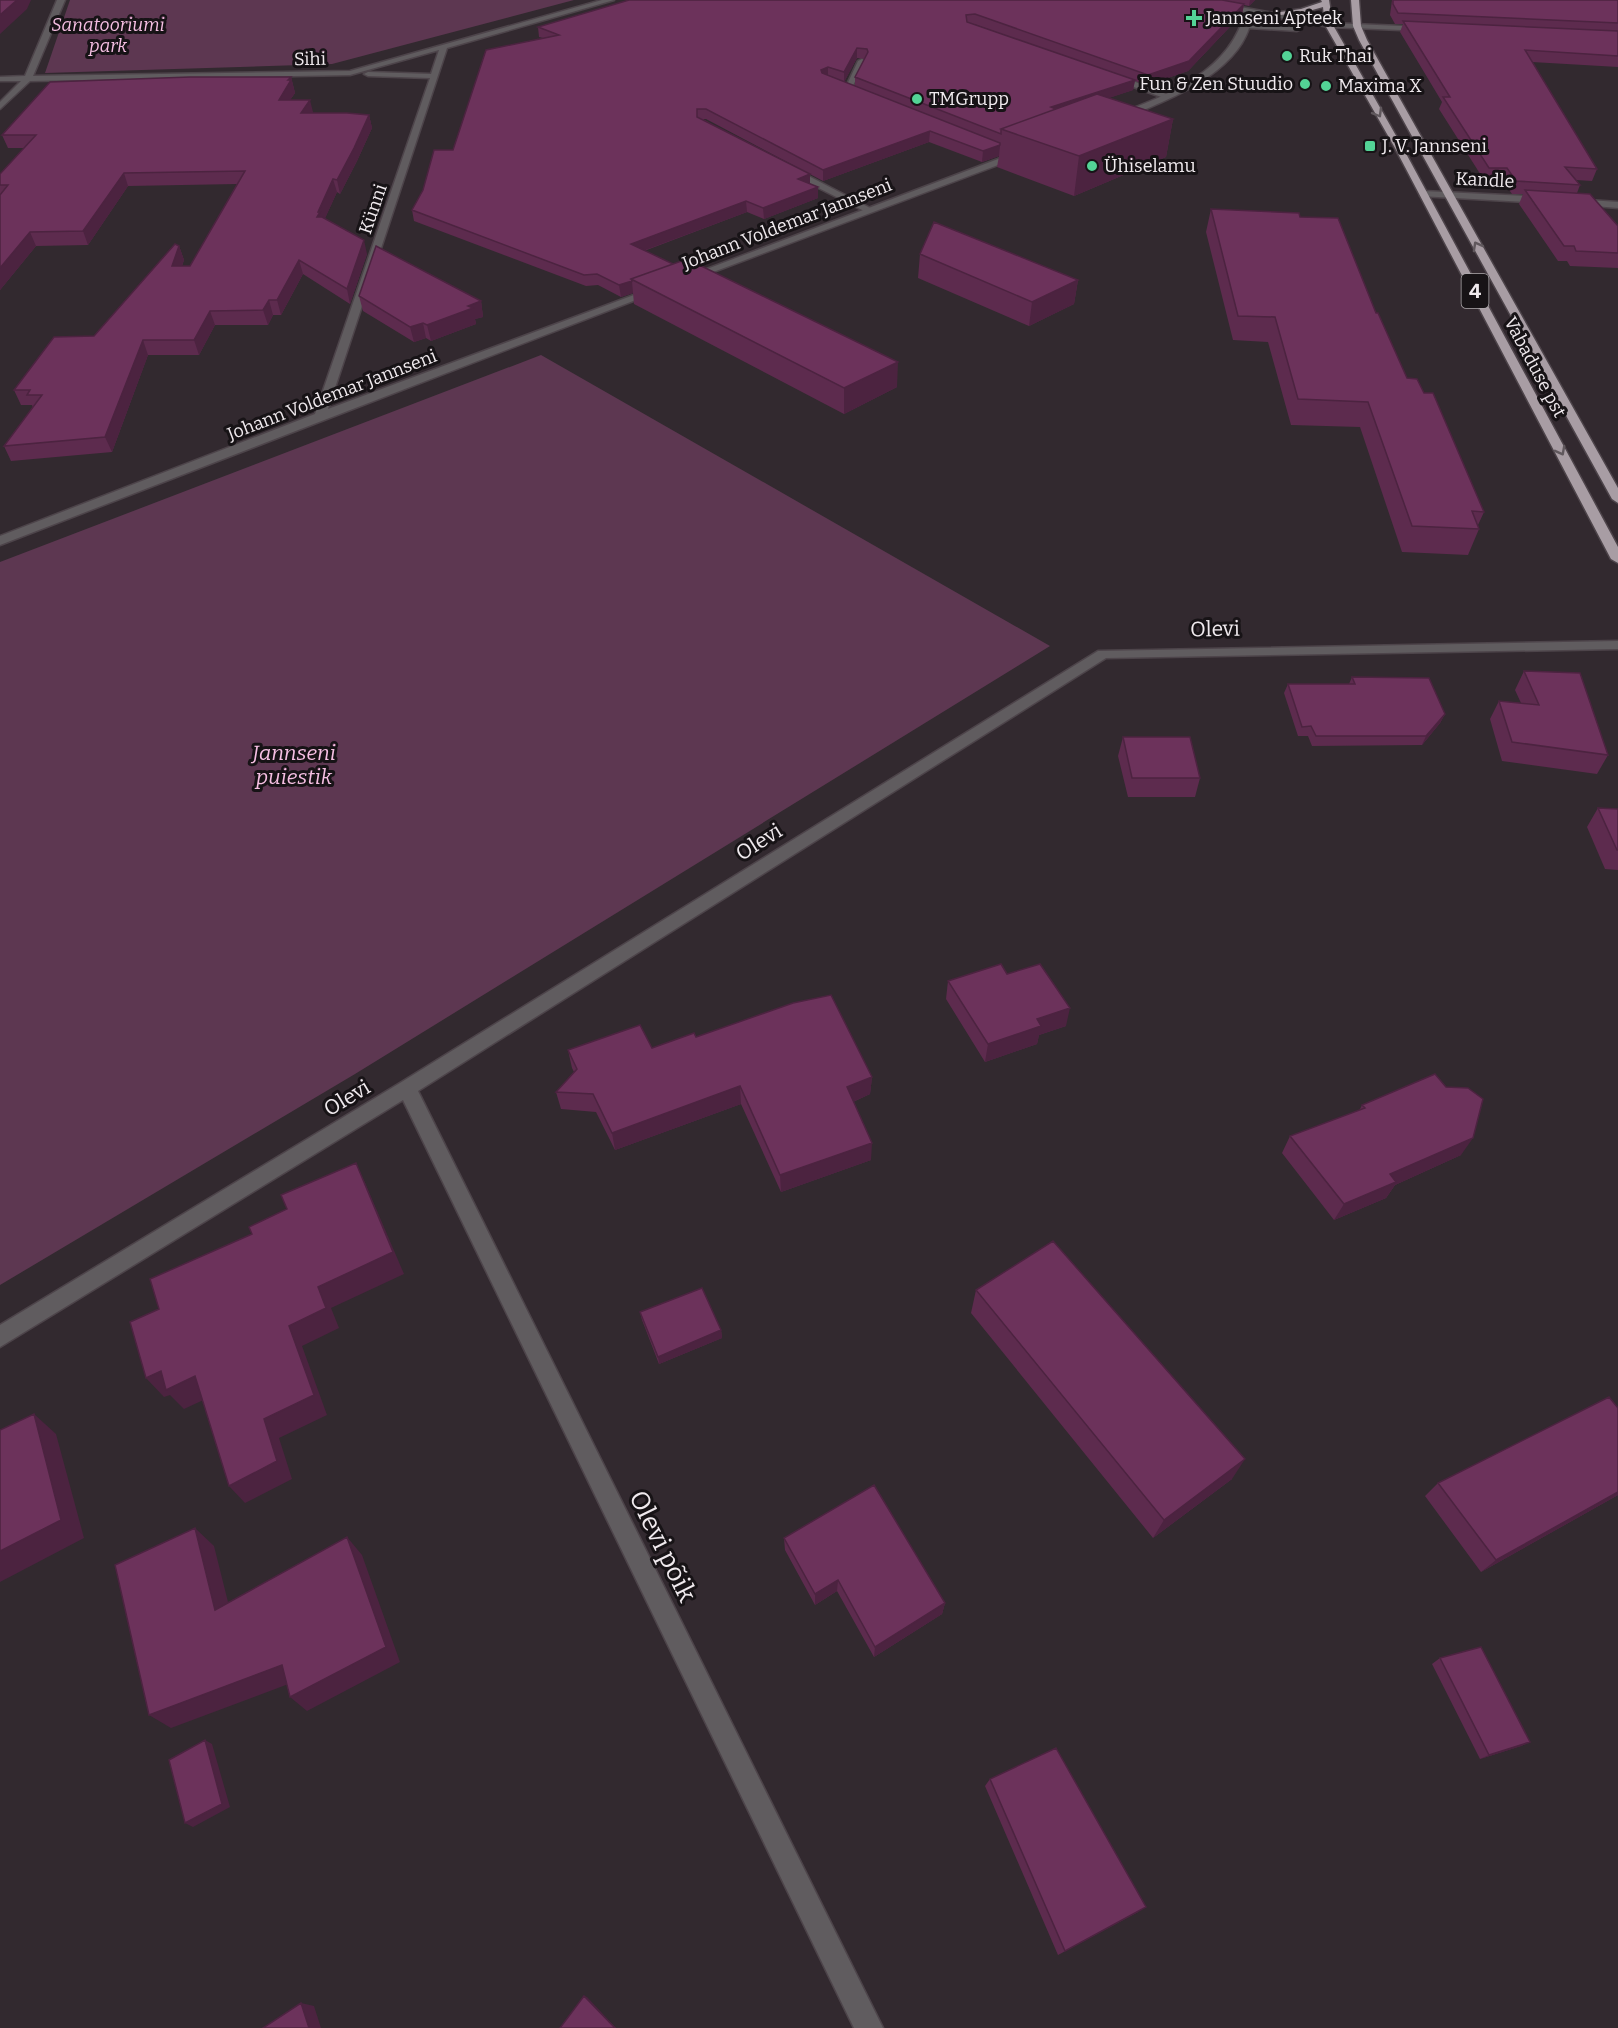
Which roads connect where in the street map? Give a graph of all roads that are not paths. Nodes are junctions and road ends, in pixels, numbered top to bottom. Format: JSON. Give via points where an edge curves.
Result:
{"nodes":[{"id":1,"x":61,"y":0,"type":"edge"},
{"id":2,"x":610,"y":0,"type":"edge"},
{"id":3,"x":1189,"y":0,"type":"edge"},
{"id":4,"x":1355,"y":0,"type":"edge"},
{"id":5,"x":1324,"y":2,"type":"edge"},
{"id":6,"x":1249,"y":12,"type":"junction"},
{"id":7,"x":1270,"y":14,"type":"junction"},
{"id":8,"x":1248,"y":26,"type":"junction"},
{"id":9,"x":1358,"y":26,"type":"junction"},
{"id":10,"x":1331,"y":29,"type":"junction"},
{"id":11,"x":1433,"y":29,"type":"edge"},
{"id":12,"x":444,"y":47,"type":"junction"},
{"id":13,"x":862,"y":61,"type":"edge"},
{"id":14,"x":350,"y":73,"type":"junction"},
{"id":15,"x":1103,"y":73,"type":"edge"},
{"id":16,"x":435,"y":76,"type":"junction"},
{"id":17,"x":28,"y":78,"type":"junction"},
{"id":18,"x":0,"y":79,"type":"edge"},
{"id":19,"x":837,"y":85,"type":"edge"},
{"id":20,"x":847,"y":89,"type":"junction"},
{"id":21,"x":857,"y":92,"type":"edge"},
{"id":22,"x":1167,"y":96,"type":"junction"},
{"id":23,"x":0,"y":107,"type":"edge"},
{"id":24,"x":1107,"y":121,"type":"edge"},
{"id":25,"x":1033,"y":148,"type":"edge"},
{"id":26,"x":784,"y":163,"type":"edge"},
{"id":27,"x":1423,"y":194,"type":"junction"},
{"id":28,"x":1448,"y":195,"type":"junction"},
{"id":29,"x":1618,"y":205,"type":"edge"},
{"id":30,"x":873,"y":208,"type":"junction"},
{"id":31,"x":678,"y":282,"type":"edge"},
{"id":32,"x":667,"y":286,"type":"edge"},
{"id":33,"x":320,"y":416,"type":"junction"},
{"id":34,"x":1618,"y":499,"type":"edge"},
{"id":35,"x":0,"y":541,"type":"edge"},
{"id":36,"x":1618,"y":559,"type":"edge"},
{"id":37,"x":1618,"y":645,"type":"edge"},
{"id":38,"x":407,"y":1088,"type":"junction"},
{"id":39,"x":0,"y":1337,"type":"edge"},
{"id":40,"x":869,"y":2028,"type":"edge"}],
"edges":[{"from":1,"to":17,"type":"street"},
{"from":2,"to":12,"type":"street","name":"Sihi"},
{"from":3,"to":6,"type":"street"},
{"from":4,"to":9,"type":"highway","name":"Vabaduse pst","number":"4"},
{"from":5,"to":7,"type":"highway","via":[[1302,11]]},
{"from":5,"to":10,"type":"highway","name":"Vabaduse pst","number":"4"},
{"from":6,"to":7,"type":"street"},
{"from":6,"to":8,"type":"street"},
{"from":7,"to":10,"type":"street"},
{"from":8,"to":10,"type":"street"},
{"from":8,"to":22,"type":"street","via":[[1232,53]]},
{"from":9,"to":10,"type":"street"},
{"from":9,"to":11,"type":"street"},
{"from":9,"to":28,"type":"highway","name":"Vabaduse pst","number":"4"},
{"from":10,"to":27,"type":"highway","name":"Vabaduse pst","number":"4","one_way":true},
{"from":12,"to":14,"type":"street","name":"Sihi"},
{"from":12,"to":16,"type":"street","name":"Künni"},
{"from":13,"to":20,"type":"street"},
{"from":14,"to":16,"type":"street"},
{"from":14,"to":17,"type":"street","name":"Sihi"},
{"from":15,"to":22,"type":"street"},
{"from":16,"to":33,"type":"street","name":"Künni"},
{"from":17,"to":18,"type":"street","name":"Sihi"},
{"from":17,"to":23,"type":"street"},
{"from":19,"to":20,"type":"street"},
{"from":20,"to":21,"type":"street"},
{"from":22,"to":24,"type":"street"},
{"from":25,"to":30,"type":"street","name":"Johann Voldemar Jannseni","via":[[1010,153]]},
{"from":26,"to":30,"type":"street"},
{"from":27,"to":28,"type":"street","name":"Kandle"},
{"from":27,"to":36,"type":"highway","name":"Vabaduse pst","number":"4","one_way":true},
{"from":28,"to":29,"type":"street","name":"Kandle"},
{"from":34,"to":28,"type":"highway","name":"Vabaduse pst","number":"4","one_way":true},
{"from":30,"to":31,"type":"street","name":"Johann Voldemar Jannseni"},
{"from":32,"to":33,"type":"street","name":"Johann Voldemar Jannseni"},
{"from":33,"to":35,"type":"street","name":"Johann Voldemar Jannseni"},
{"from":37,"to":38,"type":"street","name":"Olevi","via":[[1103,654]]},
{"from":38,"to":39,"type":"street","name":"Olevi"},
{"from":38,"to":40,"type":"street","name":"Olevi põik"}]}
